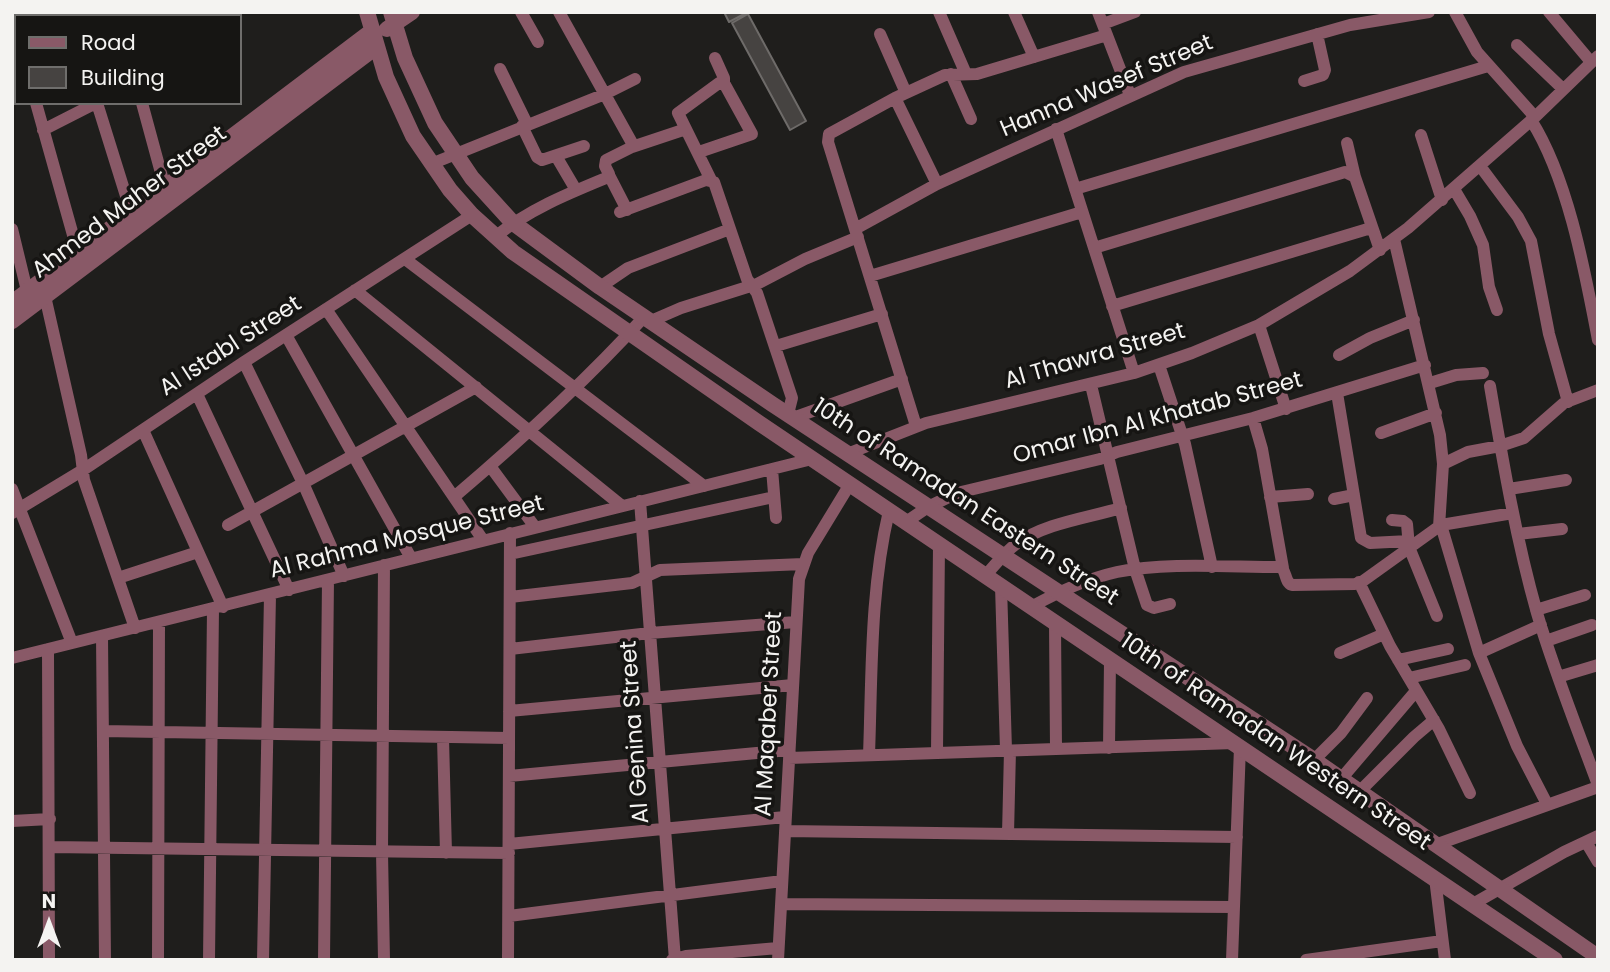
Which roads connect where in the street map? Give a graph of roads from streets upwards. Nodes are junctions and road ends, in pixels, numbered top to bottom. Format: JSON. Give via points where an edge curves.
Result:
{"nodes":[{"id":1,"x":367,"y":12,"type":"edge"},
{"id":2,"x":411,"y":12,"type":"edge"},
{"id":3,"x":521,"y":12,"type":"edge"},
{"id":4,"x":559,"y":12,"type":"edge"},
{"id":5,"x":939,"y":12,"type":"edge"},
{"id":6,"x":1014,"y":12,"type":"edge"},
{"id":7,"x":1135,"y":12,"type":"edge"},
{"id":8,"x":1429,"y":12,"type":"edge"},
{"id":9,"x":1455,"y":12,"type":"edge"},
{"id":10,"x":1549,"y":12,"type":"edge"},
{"id":11,"x":393,"y":18,"type":"edge"},
{"id":12,"x":1103,"y":24,"type":"edge"},
{"id":13,"x":880,"y":34,"type":"dead end"},
{"id":14,"x":1317,"y":34,"type":"junction"},
{"id":15,"x":374,"y":39,"type":"junction"},
{"id":16,"x":538,"y":42,"type":"dead end"},
{"id":17,"x":1517,"y":45,"type":"dead end"},
{"id":18,"x":1034,"y":57,"type":"junction"},
{"id":19,"x":715,"y":58,"type":"dead end"},
{"id":20,"x":1595,"y":59,"type":"edge"},
{"id":21,"x":1488,"y":66,"type":"junction"},
{"id":22,"x":500,"y":69,"type":"dead end"},
{"id":23,"x":951,"y":74,"type":"junction"},
{"id":24,"x":966,"y":74,"type":"junction"},
{"id":25,"x":635,"y":79,"type":"dead end"},
{"id":26,"x":1304,"y":81,"type":"dead end"},
{"id":27,"x":724,"y":83,"type":"junction"},
{"id":28,"x":1563,"y":89,"type":"junction"},
{"id":29,"x":605,"y":94,"type":"junction"},
{"id":30,"x":901,"y":95,"type":"junction"},
{"id":31,"x":1130,"y":95,"type":"junction"},
{"id":32,"x":37,"y":105,"type":"edge"},
{"id":33,"x":93,"y":105,"type":"edge"},
{"id":34,"x":98,"y":105,"type":"edge"},
{"id":35,"x":143,"y":105,"type":"edge"},
{"id":36,"x":1533,"y":118,"type":"junction"},
{"id":37,"x":971,"y":119,"type":"dead end"},
{"id":38,"x":525,"y":125,"type":"junction"},
{"id":39,"x":686,"y":129,"type":"junction"},
{"id":40,"x":1056,"y":129,"type":"junction"},
{"id":41,"x":43,"y":130,"type":"junction"},
{"id":42,"x":1421,"y":135,"type":"dead end"},
{"id":43,"x":1347,"y":143,"type":"dead end"},
{"id":44,"x":583,"y":146,"type":"dead end"},
{"id":45,"x":632,"y":147,"type":"junction"},
{"id":46,"x":698,"y":152,"type":"junction"},
{"id":47,"x":454,"y":154,"type":"junction"},
{"id":48,"x":556,"y":156,"type":"junction"},
{"id":49,"x":431,"y":164,"type":"junction"},
{"id":50,"x":1480,"y":166,"type":"junction"},
{"id":51,"x":609,"y":175,"type":"junction"},
{"id":52,"x":1355,"y":177,"type":"junction"},
{"id":53,"x":711,"y":180,"type":"junction"},
{"id":54,"x":937,"y":184,"type":"junction"},
{"id":55,"x":1075,"y":189,"type":"junction"},
{"id":56,"x":1454,"y":189,"type":"junction"},
{"id":57,"x":576,"y":190,"type":"junction"},
{"id":58,"x":167,"y":195,"type":"junction"},
{"id":59,"x":1442,"y":200,"type":"junction"},
{"id":60,"x":131,"y":212,"type":"junction"},
{"id":61,"x":1082,"y":212,"type":"junction"},
{"id":62,"x":472,"y":215,"type":"junction"},
{"id":63,"x":512,"y":222,"type":"junction"},
{"id":64,"x":1371,"y":228,"type":"junction"},
{"id":65,"x":12,"y":229,"type":"edge"},
{"id":66,"x":730,"y":229,"type":"junction"},
{"id":67,"x":856,"y":233,"type":"junction"},
{"id":68,"x":495,"y":236,"type":"junction"},
{"id":69,"x":1394,"y":239,"type":"junction"},
{"id":70,"x":1094,"y":248,"type":"junction"},
{"id":71,"x":1380,"y":250,"type":"junction"},
{"id":72,"x":78,"y":253,"type":"junction"},
{"id":73,"x":405,"y":259,"type":"junction"},
{"id":74,"x":870,"y":276,"type":"junction"},
{"id":75,"x":752,"y":286,"type":"junction"},
{"id":76,"x":600,"y":287,"type":"junction"},
{"id":77,"x":355,"y":290,"type":"junction"},
{"id":78,"x":45,"y":296,"type":"junction"},
{"id":79,"x":29,"y":299,"type":"junction"},
{"id":80,"x":12,"y":303,"type":"edge"},
{"id":81,"x":1112,"y":306,"type":"junction"},
{"id":82,"x":326,"y":309,"type":"junction"},
{"id":83,"x":1497,"y":310,"type":"dead end"},
{"id":84,"x":882,"y":313,"type":"junction"},
{"id":85,"x":648,"y":319,"type":"junction"},
{"id":86,"x":1414,"y":320,"type":"junction"},
{"id":87,"x":12,"y":321,"type":"edge"},
{"id":88,"x":1259,"y":325,"type":"junction"},
{"id":89,"x":629,"y":333,"type":"junction"},
{"id":90,"x":286,"y":335,"type":"junction"},
{"id":91,"x":1598,"y":340,"type":"edge"},
{"id":92,"x":776,"y":346,"type":"junction"},
{"id":93,"x":1339,"y":355,"type":"dead end"},
{"id":94,"x":244,"y":362,"type":"junction"},
{"id":95,"x":1159,"y":365,"type":"junction"},
{"id":96,"x":1425,"y":365,"type":"junction"},
{"id":97,"x":1134,"y":373,"type":"junction"},
{"id":98,"x":1483,"y":373,"type":"dead end"},
{"id":99,"x":902,"y":379,"type":"junction"},
{"id":100,"x":1430,"y":383,"type":"junction"},
{"id":101,"x":1091,"y":384,"type":"junction"},
{"id":102,"x":1490,"y":386,"type":"dead end"},
{"id":103,"x":476,"y":387,"type":"junction"},
{"id":104,"x":576,"y":388,"type":"junction"},
{"id":105,"x":1598,"y":390,"type":"edge"},
{"id":106,"x":1337,"y":393,"type":"junction"},
{"id":107,"x":197,"y":394,"type":"junction"},
{"id":108,"x":1568,"y":402,"type":"junction"},
{"id":109,"x":772,"y":404,"type":"junction"},
{"id":110,"x":1286,"y":409,"type":"junction"},
{"id":111,"x":1436,"y":412,"type":"junction"},
{"id":112,"x":790,"y":416,"type":"junction"},
{"id":113,"x":1253,"y":418,"type":"junction"},
{"id":114,"x":759,"y":423,"type":"junction"},
{"id":115,"x":916,"y":426,"type":"junction"},
{"id":116,"x":406,"y":427,"type":"junction"},
{"id":117,"x":143,"y":430,"type":"junction"},
{"id":118,"x":530,"y":431,"type":"junction"},
{"id":119,"x":1381,"y":433,"type":"dead end"},
{"id":120,"x":1182,"y":436,"type":"junction"},
{"id":121,"x":1500,"y":446,"type":"junction"},
{"id":122,"x":847,"y":454,"type":"junction"},
{"id":123,"x":353,"y":455,"type":"junction"},
{"id":124,"x":1108,"y":455,"type":"junction"},
{"id":125,"x":812,"y":459,"type":"junction"},
{"id":126,"x":1443,"y":464,"type":"junction"},
{"id":127,"x":490,"y":466,"type":"junction"},
{"id":128,"x":772,"y":469,"type":"junction"},
{"id":129,"x":83,"y":470,"type":"junction"},
{"id":130,"x":874,"y":471,"type":"junction"},
{"id":131,"x":1566,"y":480,"type":"dead end"},
{"id":132,"x":303,"y":483,"type":"junction"},
{"id":133,"x":704,"y":486,"type":"junction"},
{"id":134,"x":854,"y":487,"type":"junction"},
{"id":135,"x":12,"y":489,"type":"edge"},
{"id":136,"x":1508,"y":489,"type":"junction"},
{"id":137,"x":1308,"y":494,"type":"dead end"},
{"id":138,"x":1354,"y":495,"type":"junction"},
{"id":139,"x":454,"y":497,"type":"junction"},
{"id":140,"x":774,"y":497,"type":"junction"},
{"id":141,"x":1270,"y":497,"type":"junction"},
{"id":142,"x":1334,"y":499,"type":"dead end"},
{"id":143,"x":640,"y":501,"type":"junction"},
{"id":144,"x":622,"y":506,"type":"junction"},
{"id":145,"x":928,"y":506,"type":"junction"},
{"id":146,"x":1121,"y":508,"type":"junction"},
{"id":147,"x":16,"y":511,"type":"edge"},
{"id":148,"x":889,"y":511,"type":"junction"},
{"id":149,"x":252,"y":512,"type":"junction"},
{"id":150,"x":1513,"y":513,"type":"junction"},
{"id":151,"x":776,"y":517,"type":"dead end"},
{"id":152,"x":1392,"y":520,"type":"dead end"},
{"id":153,"x":906,"y":522,"type":"junction"},
{"id":154,"x":228,"y":525,"type":"dead end"},
{"id":155,"x":1440,"y":526,"type":"junction"},
{"id":156,"x":535,"y":527,"type":"junction"},
{"id":157,"x":642,"y":527,"type":"junction"},
{"id":158,"x":1562,"y":529,"type":"dead end"},
{"id":159,"x":510,"y":533,"type":"junction"},
{"id":160,"x":1518,"y":534,"type":"junction"},
{"id":161,"x":483,"y":540,"type":"junction"},
{"id":162,"x":1409,"y":544,"type":"junction"},
{"id":163,"x":939,"y":545,"type":"junction"},
{"id":164,"x":198,"y":552,"type":"junction"},
{"id":165,"x":510,"y":554,"type":"junction"},
{"id":166,"x":1003,"y":556,"type":"junction"},
{"id":167,"x":411,"y":558,"type":"junction"},
{"id":168,"x":803,"y":564,"type":"junction"},
{"id":169,"x":384,"y":565,"type":"junction"},
{"id":170,"x":1212,"y":567,"type":"junction"},
{"id":171,"x":1283,"y":568,"type":"junction"},
{"id":172,"x":1135,"y":569,"type":"junction"},
{"id":173,"x":344,"y":576,"type":"junction"},
{"id":174,"x":646,"y":576,"type":"junction"},
{"id":175,"x":985,"y":576,"type":"junction"},
{"id":176,"x":118,"y":578,"type":"junction"},
{"id":177,"x":328,"y":580,"type":"junction"},
{"id":178,"x":1359,"y":582,"type":"junction"},
{"id":179,"x":1001,"y":586,"type":"junction"},
{"id":180,"x":289,"y":590,"type":"junction"},
{"id":181,"x":1058,"y":592,"type":"junction"},
{"id":182,"x":270,"y":595,"type":"junction"},
{"id":183,"x":1585,"y":595,"type":"dead end"},
{"id":184,"x":510,"y":597,"type":"junction"},
{"id":185,"x":1170,"y":604,"type":"dead end"},
{"id":186,"x":1031,"y":607,"type":"junction"},
{"id":187,"x":218,"y":608,"type":"junction"},
{"id":188,"x":1536,"y":610,"type":"junction"},
{"id":189,"x":1437,"y":615,"type":"dead end"},
{"id":190,"x":159,"y":622,"type":"junction"},
{"id":191,"x":796,"y":622,"type":"junction"},
{"id":192,"x":1055,"y":623,"type":"junction"},
{"id":193,"x":1541,"y":625,"type":"junction"},
{"id":194,"x":1592,"y":625,"type":"dead end"},
{"id":195,"x":135,"y":628,"type":"junction"},
{"id":196,"x":650,"y":633,"type":"junction"},
{"id":197,"x":1384,"y":634,"type":"junction"},
{"id":198,"x":102,"y":636,"type":"junction"},
{"id":199,"x":1546,"y":641,"type":"junction"},
{"id":200,"x":72,"y":643,"type":"junction"},
{"id":201,"x":48,"y":649,"type":"junction"},
{"id":202,"x":510,"y":649,"type":"junction"},
{"id":203,"x":1448,"y":649,"type":"dead end"},
{"id":204,"x":1339,"y":653,"type":"dead end"},
{"id":205,"x":1479,"y":653,"type":"junction"},
{"id":206,"x":12,"y":658,"type":"edge"},
{"id":207,"x":1110,"y":660,"type":"junction"},
{"id":208,"x":1398,"y":660,"type":"junction"},
{"id":209,"x":1465,"y":665,"type":"dead end"},
{"id":210,"x":1598,"y":665,"type":"edge"},
{"id":211,"x":1558,"y":677,"type":"junction"},
{"id":212,"x":1409,"y":678,"type":"junction"},
{"id":213,"x":793,"y":685,"type":"junction"},
{"id":214,"x":1416,"y":691,"type":"junction"},
{"id":215,"x":655,"y":696,"type":"junction"},
{"id":216,"x":1367,"y":698,"type":"dead end"},
{"id":217,"x":509,"y":711,"type":"junction"},
{"id":218,"x":1434,"y":720,"type":"junction"},
{"id":219,"x":103,"y":731,"type":"junction"},
{"id":220,"x":159,"y":731,"type":"junction"},
{"id":221,"x":211,"y":732,"type":"junction"},
{"id":222,"x":267,"y":734,"type":"junction"},
{"id":223,"x":327,"y":734,"type":"junction"},
{"id":224,"x":383,"y":736,"type":"junction"},
{"id":225,"x":443,"y":738,"type":"junction"},
{"id":226,"x":509,"y":738,"type":"junction"},
{"id":227,"x":1237,"y":745,"type":"junction"},
{"id":228,"x":1109,"y":748,"type":"junction"},
{"id":229,"x":1056,"y":749,"type":"junction"},
{"id":230,"x":1008,"y":750,"type":"junction"},
{"id":231,"x":937,"y":752,"type":"junction"},
{"id":232,"x":789,"y":754,"type":"junction"},
{"id":233,"x":869,"y":755,"type":"junction"},
{"id":234,"x":660,"y":761,"type":"junction"},
{"id":235,"x":1327,"y":770,"type":"junction"},
{"id":236,"x":509,"y":776,"type":"junction"},
{"id":237,"x":1597,"y":779,"type":"edge"},
{"id":238,"x":1307,"y":792,"type":"junction"},
{"id":239,"x":1359,"y":792,"type":"junction"},
{"id":240,"x":1470,"y":793,"type":"dead end"},
{"id":241,"x":1547,"y":804,"type":"junction"},
{"id":242,"x":785,"y":817,"type":"junction"},
{"id":243,"x":50,"y":819,"type":"junction"},
{"id":244,"x":12,"y":821,"type":"edge"},
{"id":245,"x":664,"y":829,"type":"junction"},
{"id":246,"x":785,"y":831,"type":"junction"},
{"id":247,"x":1008,"y":834,"type":"junction"},
{"id":248,"x":1237,"y":836,"type":"junction"},
{"id":249,"x":1592,"y":839,"type":"edge"},
{"id":250,"x":50,"y":847,"type":"junction"},
{"id":251,"x":103,"y":848,"type":"junction"},
{"id":252,"x":1440,"y":848,"type":"junction"},
{"id":253,"x":509,"y":849,"type":"junction"},
{"id":254,"x":159,"y":850,"type":"junction"},
{"id":255,"x":209,"y":850,"type":"junction"},
{"id":256,"x":264,"y":851,"type":"junction"},
{"id":257,"x":326,"y":852,"type":"junction"},
{"id":258,"x":382,"y":852,"type":"junction"},
{"id":259,"x":446,"y":853,"type":"junction"},
{"id":260,"x":1598,"y":862,"type":"edge"},
{"id":261,"x":1431,"y":876,"type":"junction"},
{"id":262,"x":782,"y":881,"type":"junction"},
{"id":263,"x":1499,"y":889,"type":"junction"},
{"id":264,"x":669,"y":895,"type":"junction"},
{"id":265,"x":780,"y":904,"type":"junction"},
{"id":266,"x":1473,"y":904,"type":"junction"},
{"id":267,"x":1234,"y":907,"type":"junction"},
{"id":268,"x":509,"y":916,"type":"junction"},
{"id":269,"x":1443,"y":941,"type":"junction"},
{"id":270,"x":778,"y":954,"type":"edge"},
{"id":271,"x":1598,"y":957,"type":"edge"},
{"id":272,"x":674,"y":959,"type":"edge"},
{"id":273,"x":49,"y":960,"type":"edge"},
{"id":274,"x":104,"y":960,"type":"edge"},
{"id":275,"x":158,"y":960,"type":"edge"},
{"id":276,"x":209,"y":960,"type":"edge"},
{"id":277,"x":263,"y":960,"type":"edge"},
{"id":278,"x":324,"y":960,"type":"edge"},
{"id":279,"x":384,"y":960,"type":"edge"},
{"id":280,"x":508,"y":960,"type":"edge"},
{"id":281,"x":1232,"y":960,"type":"edge"},
{"id":282,"x":1306,"y":960,"type":"edge"},
{"id":283,"x":1445,"y":960,"type":"edge"},
{"id":284,"x":1555,"y":960,"type":"edge"}],
"edges":[{"from":1,"to":15,"type":"street","name":"10th of Ramadan Western Street"},
{"from":2,"to":11,"type":"street","name":"Ahmed Maher Street"},
{"from":3,"to":16,"type":"street"},
{"from":4,"to":29,"type":"street"},
{"from":5,"to":24,"type":"street"},
{"from":6,"to":18,"type":"street"},
{"from":7,"to":12,"type":"street"},
{"from":8,"to":14,"type":"street","name":"Hanna Wasef Street"},
{"from":9,"to":21,"type":"street"},
{"from":10,"to":20,"type":"street"},
{"from":11,"to":15,"type":"street","name":"Ahmed Maher Street"},
{"from":11,"to":47,"type":"street","name":"10th of Ramadan Eastern Street","via":[[419,91]]},
{"from":12,"to":18,"type":"street"},
{"from":12,"to":31,"type":"street"},
{"from":13,"to":30,"type":"street"},
{"from":14,"to":26,"type":"street","via":[[1325,70],[1323,75]]},
{"from":14,"to":31,"type":"street","name":"Hanna Wasef Street","via":[[1201,66]]},
{"from":15,"to":49,"type":"street","name":"10th of Ramadan Western Street","via":[[398,107]]},
{"from":15,"to":58,"type":"street","name":"Ahmed Maher Street"},
{"from":17,"to":28,"type":"street"},
{"from":18,"to":24,"type":"street"},
{"from":19,"to":27,"type":"street"},
{"from":20,"to":28,"type":"street","name":"Al Thawra Street"},
{"from":21,"to":36,"type":"street"},
{"from":21,"to":55,"type":"street"},
{"from":22,"to":38,"type":"street"},
{"from":23,"to":24,"type":"street"},
{"from":23,"to":30,"type":"street"},
{"from":23,"to":37,"type":"street"},
{"from":25,"to":29,"type":"street"},
{"from":27,"to":39,"type":"street","via":[[679,112]]},
{"from":27,"to":46,"type":"street","via":[[752,132]]},
{"from":28,"to":36,"type":"street","name":"Al Thawra Street"},
{"from":29,"to":38,"type":"street"},
{"from":29,"to":45,"type":"street"},
{"from":30,"to":54,"type":"street"},
{"from":30,"to":67,"type":"street","via":[[832,131],[828,142]]},
{"from":31,"to":40,"type":"street","name":"Hanna Wasef Street"},
{"from":32,"to":41,"type":"street"},
{"from":33,"to":41,"type":"street"},
{"from":34,"to":60,"type":"street"},
{"from":35,"to":58,"type":"street"},
{"from":36,"to":50,"type":"street","name":"Al Thawra Street"},
{"from":36,"to":91,"type":"street","via":[[1556,170]]},
{"from":38,"to":47,"type":"street"},
{"from":38,"to":48,"type":"street","via":[[539,159]]},
{"from":39,"to":45,"type":"street"},
{"from":39,"to":46,"type":"street"},
{"from":40,"to":54,"type":"street","name":"Hanna Wasef Street"},
{"from":40,"to":55,"type":"street"},
{"from":41,"to":72,"type":"street"},
{"from":42,"to":59,"type":"street"},
{"from":43,"to":52,"type":"street"},
{"from":44,"to":48,"type":"street"},
{"from":45,"to":51,"type":"street","via":[[606,160]]},
{"from":46,"to":53,"type":"street"},
{"from":47,"to":49,"type":"street"},
{"from":47,"to":63,"type":"street","name":"10th of Ramadan Eastern Street"},
{"from":48,"to":57,"type":"street"},
{"from":49,"to":62,"type":"street","name":"10th of Ramadan Western Street"},
{"from":50,"to":56,"type":"street","name":"Al Thawra Street"},
{"from":50,"to":108,"type":"street","via":[[1531,241]]},
{"from":51,"to":53,"type":"street","via":[[624,211]]},
{"from":51,"to":57,"type":"street"},
{"from":52,"to":64,"type":"street"},
{"from":52,"to":70,"type":"street","via":[[1341,173]]},
{"from":53,"to":66,"type":"street"},
{"from":54,"to":67,"type":"street","name":"Hanna Wasef Street"},
{"from":55,"to":61,"type":"street"},
{"from":56,"to":59,"type":"street","name":"Al Thawra Street"},
{"from":56,"to":83,"type":"street","via":[[1483,245]]},
{"from":57,"to":63,"type":"street"},
{"from":58,"to":60,"type":"street","name":"Ahmed Maher Street"},
{"from":58,"to":78,"type":"street","name":"Ahmed Maher Street"},
{"from":59,"to":69,"type":"street","name":"Al Thawra Street"},
{"from":60,"to":72,"type":"street","name":"Ahmed Maher Street"},
{"from":61,"to":70,"type":"street"},
{"from":61,"to":74,"type":"street"},
{"from":62,"to":68,"type":"street","name":"10th of Ramadan Western Street"},
{"from":62,"to":73,"type":"street","name":"Al Istabl Street"},
{"from":63,"to":68,"type":"street"},
{"from":63,"to":76,"type":"street","name":"10th of Ramadan Eastern Street"},
{"from":64,"to":71,"type":"street"},
{"from":64,"to":81,"type":"street"},
{"from":65,"to":79,"type":"street"},
{"from":66,"to":75,"type":"street"},
{"from":66,"to":76,"type":"street","via":[[628,268]]},
{"from":67,"to":74,"type":"street"},
{"from":67,"to":75,"type":"street","name":"Hanna Wasef Street"},
{"from":68,"to":89,"type":"street","name":"10th of Ramadan Western Street"},
{"from":69,"to":71,"type":"street","name":"Al Thawra Street"},
{"from":69,"to":86,"type":"street"},
{"from":70,"to":81,"type":"street"},
{"from":71,"to":88,"type":"street","name":"Al Thawra Street"},
{"from":72,"to":79,"type":"street","name":"Ahmed Maher Street"},
{"from":73,"to":77,"type":"street","name":"Al Istabl Street"},
{"from":73,"to":104,"type":"street"},
{"from":74,"to":84,"type":"street"},
{"from":75,"to":85,"type":"street","name":"Hanna Wasef Street"},
{"from":75,"to":92,"type":"street"},
{"from":76,"to":85,"type":"street","name":"10th of Ramadan Eastern Street"},
{"from":77,"to":82,"type":"street","name":"Al Istabl Street"},
{"from":77,"to":103,"type":"street"},
{"from":78,"to":79,"type":"street","name":"Ahmed Maher Street"},
{"from":78,"to":129,"type":"street"},
{"from":79,"to":80,"type":"street","name":"Ahmed Maher Street"},
{"from":79,"to":87,"type":"street","name":"Ahmed Maher Street"},
{"from":81,"to":97,"type":"street"},
{"from":82,"to":90,"type":"street","name":"Al Istabl Street"},
{"from":82,"to":116,"type":"street"},
{"from":84,"to":92,"type":"street"},
{"from":84,"to":99,"type":"street"},
{"from":85,"to":89,"type":"street"},
{"from":85,"to":109,"type":"street","name":"10th of Ramadan Eastern Street"},
{"from":86,"to":93,"type":"street"},
{"from":86,"to":96,"type":"street"},
{"from":88,"to":95,"type":"street","name":"Al Thawra Street"},
{"from":88,"to":110,"type":"street"},
{"from":89,"to":104,"type":"street"},
{"from":89,"to":114,"type":"street","name":"10th of Ramadan Western Street"},
{"from":90,"to":94,"type":"street","name":"Al Istabl Street"},
{"from":90,"to":123,"type":"street"},
{"from":92,"to":112,"type":"street","via":[[792,398]]},
{"from":94,"to":107,"type":"street","name":"Al Istabl Street"},
{"from":94,"to":132,"type":"street"},
{"from":95,"to":97,"type":"street","name":"Al Thawra Street"},
{"from":95,"to":120,"type":"street"},
{"from":96,"to":100,"type":"street"},
{"from":96,"to":106,"type":"street","name":"Omar Ibn Al Khatab Street"},
{"from":97,"to":101,"type":"street","name":"Al Thawra Street"},
{"from":98,"to":100,"type":"street"},
{"from":99,"to":112,"type":"street"},
{"from":99,"to":115,"type":"street"},
{"from":100,"to":111,"type":"street"},
{"from":101,"to":115,"type":"street","name":"Al Thawra Street"},
{"from":101,"to":124,"type":"street"},
{"from":102,"to":121,"type":"street"},
{"from":103,"to":116,"type":"street"},
{"from":103,"to":118,"type":"street"},
{"from":104,"to":118,"type":"street"},
{"from":104,"to":133,"type":"street"},
{"from":105,"to":108,"type":"street"},
{"from":106,"to":110,"type":"street","name":"Omar Ibn Al Khatab Street"},
{"from":106,"to":138,"type":"street"},
{"from":107,"to":117,"type":"street","name":"Al Istabl Street"},
{"from":107,"to":149,"type":"street"},
{"from":108,"to":121,"type":"street","via":[[1528,436]]},
{"from":109,"to":112,"type":"street","name":"10th of Ramadan Eastern Street"},
{"from":109,"to":114,"type":"street"},
{"from":110,"to":113,"type":"street","name":"Omar Ibn Al Khatab Street"},
{"from":111,"to":119,"type":"street"},
{"from":111,"to":126,"type":"street"},
{"from":112,"to":122,"type":"street","name":"10th of Ramadan Eastern Street"},
{"from":113,"to":120,"type":"street","name":"Omar Ibn Al Khatab Street"},
{"from":113,"to":141,"type":"street"},
{"from":114,"to":125,"type":"street","name":"10th of Ramadan Western Street"},
{"from":115,"to":122,"type":"street","name":"Al Thawra Street"},
{"from":116,"to":123,"type":"street"},
{"from":116,"to":139,"type":"street"},
{"from":117,"to":129,"type":"street","name":"Al Istabl Street"},
{"from":117,"to":164,"type":"street"},
{"from":118,"to":127,"type":"street"},
{"from":118,"to":144,"type":"street"},
{"from":120,"to":124,"type":"street","name":"Omar Ibn Al Khatab Street"},
{"from":120,"to":170,"type":"street"},
{"from":121,"to":126,"type":"street","via":[[1468,452]]},
{"from":121,"to":136,"type":"street"},
{"from":122,"to":130,"type":"street","name":"10th of Ramadan Eastern Street"},
{"from":123,"to":132,"type":"street"},
{"from":123,"to":167,"type":"street"},
{"from":124,"to":145,"type":"street","name":"Omar Ibn Al Khatab Street","via":[[971,488]]},
{"from":124,"to":146,"type":"street"},
{"from":125,"to":128,"type":"street","name":"Al Rahma Mosque Street"},
{"from":125,"to":134,"type":"street","name":"10th of Ramadan Western Street"},
{"from":126,"to":155,"type":"street"},
{"from":127,"to":139,"type":"street"},
{"from":127,"to":156,"type":"street"},
{"from":128,"to":133,"type":"street","name":"Al Rahma Mosque Street"},
{"from":128,"to":140,"type":"street"},
{"from":129,"to":147,"type":"street","name":"Al Istabl Street"},
{"from":129,"to":176,"type":"street"},
{"from":130,"to":134,"type":"street"},
{"from":130,"to":145,"type":"street","name":"10th of Ramadan Eastern Street"},
{"from":131,"to":136,"type":"street"},
{"from":132,"to":149,"type":"street"},
{"from":132,"to":173,"type":"street"},
{"from":133,"to":143,"type":"street","name":"Al Rahma Mosque Street"},
{"from":134,"to":148,"type":"street","name":"10th of Ramadan Western Street"},
{"from":134,"to":168,"type":"street","name":"Al Maqaber Street"},
{"from":135,"to":147,"type":"street"},
{"from":136,"to":150,"type":"street"},
{"from":137,"to":141,"type":"street"},
{"from":138,"to":142,"type":"street"},
{"from":138,"to":162,"type":"street","via":[[1363,541]]},
{"from":139,"to":161,"type":"street"},
{"from":140,"to":151,"type":"street"},
{"from":140,"to":157,"type":"street"},
{"from":141,"to":171,"type":"street"},
{"from":143,"to":144,"type":"street","name":"Al Rahma Mosque Street"},
{"from":143,"to":157,"type":"street","name":"Al Genina Street"},
{"from":144,"to":156,"type":"street","name":"Al Rahma Mosque Street"},
{"from":145,"to":153,"type":"street","name":"Omar Ibn Al Khatab Street"},
{"from":145,"to":166,"type":"street","name":"10th of Ramadan Eastern Street"},
{"from":146,"to":166,"type":"street","via":[[1035,534]]},
{"from":146,"to":172,"type":"street"},
{"from":147,"to":200,"type":"street"},
{"from":148,"to":153,"type":"street","name":"10th of Ramadan Western Street"},
{"from":148,"to":233,"type":"street","via":[[876,588]]},
{"from":149,"to":154,"type":"street"},
{"from":149,"to":180,"type":"street"},
{"from":150,"to":155,"type":"street"},
{"from":150,"to":160,"type":"street"},
{"from":152,"to":162,"type":"street","via":[[1406,522]]},
{"from":153,"to":163,"type":"street","name":"10th of Ramadan Western Street"},
{"from":155,"to":162,"type":"street"},
{"from":155,"to":205,"type":"street"},
{"from":156,"to":159,"type":"street","name":"Al Rahma Mosque Street"},
{"from":157,"to":165,"type":"street"},
{"from":157,"to":174,"type":"street","name":"Al Genina Street"},
{"from":158,"to":160,"type":"street"},
{"from":159,"to":161,"type":"street","name":"Al Rahma Mosque Street"},
{"from":159,"to":165,"type":"street"},
{"from":160,"to":188,"type":"street"},
{"from":161,"to":167,"type":"street","name":"Al Rahma Mosque Street"},
{"from":162,"to":178,"type":"street"},
{"from":162,"to":189,"type":"street"},
{"from":163,"to":175,"type":"street","name":"10th of Ramadan Western Street"},
{"from":163,"to":231,"type":"street"},
{"from":164,"to":176,"type":"street"},
{"from":164,"to":187,"type":"street"},
{"from":165,"to":184,"type":"street"},
{"from":166,"to":175,"type":"street"},
{"from":166,"to":181,"type":"street","name":"10th of Ramadan Eastern Street"},
{"from":167,"to":169,"type":"street","name":"Al Rahma Mosque Street"},
{"from":168,"to":174,"type":"street","via":[[660,570]]},
{"from":168,"to":191,"type":"street","name":"Al Maqaber Street"},
{"from":169,"to":173,"type":"street","name":"Al Rahma Mosque Street"},
{"from":169,"to":224,"type":"street"},
{"from":170,"to":171,"type":"street"},
{"from":170,"to":172,"type":"street"},
{"from":171,"to":178,"type":"street","via":[[1290,585]]},
{"from":172,"to":181,"type":"street"},
{"from":172,"to":185,"type":"street","via":[[1149,607]]},
{"from":173,"to":177,"type":"street","name":"Al Rahma Mosque Street"},
{"from":174,"to":184,"type":"street","via":[[632,583]]},
{"from":174,"to":196,"type":"street","name":"Al Genina Street"},
{"from":175,"to":179,"type":"street","name":"10th of Ramadan Western Street"},
{"from":176,"to":195,"type":"street"},
{"from":177,"to":180,"type":"street","name":"Al Rahma Mosque Street"},
{"from":177,"to":223,"type":"street"},
{"from":178,"to":197,"type":"street"},
{"from":179,"to":186,"type":"street","name":"10th of Ramadan Western Street"},
{"from":179,"to":230,"type":"street"},
{"from":180,"to":182,"type":"street","name":"Al Rahma Mosque Street"},
{"from":181,"to":186,"type":"street"},
{"from":181,"to":235,"type":"street","name":"10th of Ramadan Eastern Street"},
{"from":182,"to":187,"type":"street","name":"Al Rahma Mosque Street"},
{"from":182,"to":222,"type":"street"},
{"from":183,"to":188,"type":"street"},
{"from":184,"to":202,"type":"street"},
{"from":186,"to":192,"type":"street","name":"10th of Ramadan Western Street"},
{"from":187,"to":190,"type":"street","name":"Al Rahma Mosque Street"},
{"from":187,"to":221,"type":"street"},
{"from":188,"to":193,"type":"street"},
{"from":190,"to":195,"type":"street","name":"Al Rahma Mosque Street"},
{"from":190,"to":220,"type":"street"},
{"from":191,"to":196,"type":"street"},
{"from":191,"to":213,"type":"street","name":"Al Maqaber Street"},
{"from":192,"to":207,"type":"street","name":"10th of Ramadan Western Street"},
{"from":192,"to":229,"type":"street"},
{"from":193,"to":199,"type":"street"},
{"from":193,"to":205,"type":"street"},
{"from":194,"to":199,"type":"street"},
{"from":195,"to":198,"type":"street","name":"Al Rahma Mosque Street"},
{"from":196,"to":202,"type":"street"},
{"from":196,"to":215,"type":"street","name":"Al Genina Street"},
{"from":197,"to":204,"type":"street"},
{"from":197,"to":208,"type":"street"},
{"from":198,"to":200,"type":"street","name":"Al Rahma Mosque Street"},
{"from":198,"to":219,"type":"street"},
{"from":199,"to":211,"type":"street"},
{"from":200,"to":201,"type":"street","name":"Al Rahma Mosque Street"},
{"from":201,"to":206,"type":"street","name":"Al Rahma Mosque Street"},
{"from":201,"to":243,"type":"street"},
{"from":202,"to":217,"type":"street"},
{"from":203,"to":208,"type":"street"},
{"from":205,"to":241,"type":"street","via":[[1517,746]]},
{"from":207,"to":227,"type":"street","name":"10th of Ramadan Western Street"},
{"from":207,"to":228,"type":"street"},
{"from":208,"to":212,"type":"street"},
{"from":209,"to":212,"type":"street"},
{"from":210,"to":211,"type":"street"},
{"from":211,"to":237,"type":"street"},
{"from":212,"to":214,"type":"street"},
{"from":213,"to":215,"type":"street"},
{"from":213,"to":232,"type":"street","name":"Al Maqaber Street"},
{"from":214,"to":218,"type":"street"},
{"from":214,"to":235,"type":"street"},
{"from":215,"to":217,"type":"street"},
{"from":215,"to":234,"type":"street","name":"Al Genina Street"},
{"from":216,"to":235,"type":"street","via":[[1341,733]]},
{"from":217,"to":226,"type":"street"},
{"from":218,"to":239,"type":"street"},
{"from":218,"to":240,"type":"street"},
{"from":219,"to":220,"type":"street"},
{"from":219,"to":251,"type":"street"},
{"from":220,"to":221,"type":"street"},
{"from":220,"to":254,"type":"street"},
{"from":221,"to":222,"type":"street"},
{"from":221,"to":255,"type":"street"},
{"from":222,"to":223,"type":"street"},
{"from":222,"to":256,"type":"street"},
{"from":223,"to":224,"type":"street"},
{"from":223,"to":257,"type":"street"},
{"from":224,"to":225,"type":"street"},
{"from":224,"to":258,"type":"street"},
{"from":225,"to":226,"type":"street"},
{"from":225,"to":259,"type":"street"},
{"from":226,"to":236,"type":"street"},
{"from":227,"to":228,"type":"street"},
{"from":227,"to":238,"type":"street","name":"10th of Ramadan Western Street"},
{"from":227,"to":248,"type":"street"},
{"from":228,"to":229,"type":"street"},
{"from":229,"to":230,"type":"street"},
{"from":230,"to":231,"type":"street"},
{"from":230,"to":247,"type":"street"},
{"from":231,"to":233,"type":"street"},
{"from":232,"to":233,"type":"street"},
{"from":232,"to":234,"type":"street"},
{"from":232,"to":242,"type":"street","name":"Al Maqaber Street"},
{"from":234,"to":236,"type":"street"},
{"from":234,"to":245,"type":"street","name":"Al Genina Street"},
{"from":235,"to":238,"type":"street"},
{"from":235,"to":239,"type":"street","name":"10th of Ramadan Eastern Street"},
{"from":236,"to":253,"type":"street"},
{"from":237,"to":241,"type":"street"},
{"from":238,"to":261,"type":"street","name":"10th of Ramadan Western Street"},
{"from":239,"to":252,"type":"street","name":"10th of Ramadan Eastern Street"},
{"from":241,"to":252,"type":"street"},
{"from":242,"to":245,"type":"street"},
{"from":242,"to":246,"type":"street","name":"Al Maqaber Street"},
{"from":243,"to":244,"type":"street"},
{"from":243,"to":250,"type":"street"},
{"from":245,"to":253,"type":"street"},
{"from":245,"to":264,"type":"street","name":"Al Genina Street"},
{"from":246,"to":247,"type":"street"},
{"from":246,"to":262,"type":"street","name":"Al Maqaber Street"},
{"from":247,"to":248,"type":"street"},
{"from":248,"to":267,"type":"street"},
{"from":249,"to":260,"type":"street"},
{"from":249,"to":263,"type":"street"},
{"from":250,"to":251,"type":"street"},
{"from":250,"to":273,"type":"street"},
{"from":251,"to":254,"type":"street"},
{"from":251,"to":274,"type":"street"},
{"from":252,"to":261,"type":"street"},
{"from":252,"to":263,"type":"street","name":"10th of Ramadan Eastern Street"},
{"from":253,"to":259,"type":"street"},
{"from":253,"to":268,"type":"street"},
{"from":254,"to":255,"type":"street"},
{"from":254,"to":275,"type":"street"},
{"from":255,"to":256,"type":"street"},
{"from":255,"to":276,"type":"street"},
{"from":256,"to":257,"type":"street"},
{"from":256,"to":277,"type":"street"},
{"from":257,"to":258,"type":"street"},
{"from":257,"to":278,"type":"street"},
{"from":258,"to":259,"type":"street"},
{"from":258,"to":279,"type":"street"},
{"from":261,"to":266,"type":"street","name":"10th of Ramadan Western Street"},
{"from":261,"to":269,"type":"street"},
{"from":262,"to":264,"type":"street"},
{"from":262,"to":265,"type":"street","name":"Al Maqaber Street"},
{"from":263,"to":266,"type":"street"},
{"from":263,"to":271,"type":"street","name":"10th of Ramadan Eastern Street"},
{"from":264,"to":268,"type":"street"},
{"from":264,"to":272,"type":"street","name":"Al Genina Street"},
{"from":265,"to":267,"type":"street"},
{"from":265,"to":270,"type":"street","name":"Al Maqaber Street"},
{"from":266,"to":284,"type":"street","name":"10th of Ramadan Western Street"},
{"from":267,"to":281,"type":"street"},
{"from":268,"to":280,"type":"street"},
{"from":269,"to":282,"type":"street"},
{"from":269,"to":283,"type":"street"},
{"from":270,"to":272,"type":"street"}]}
